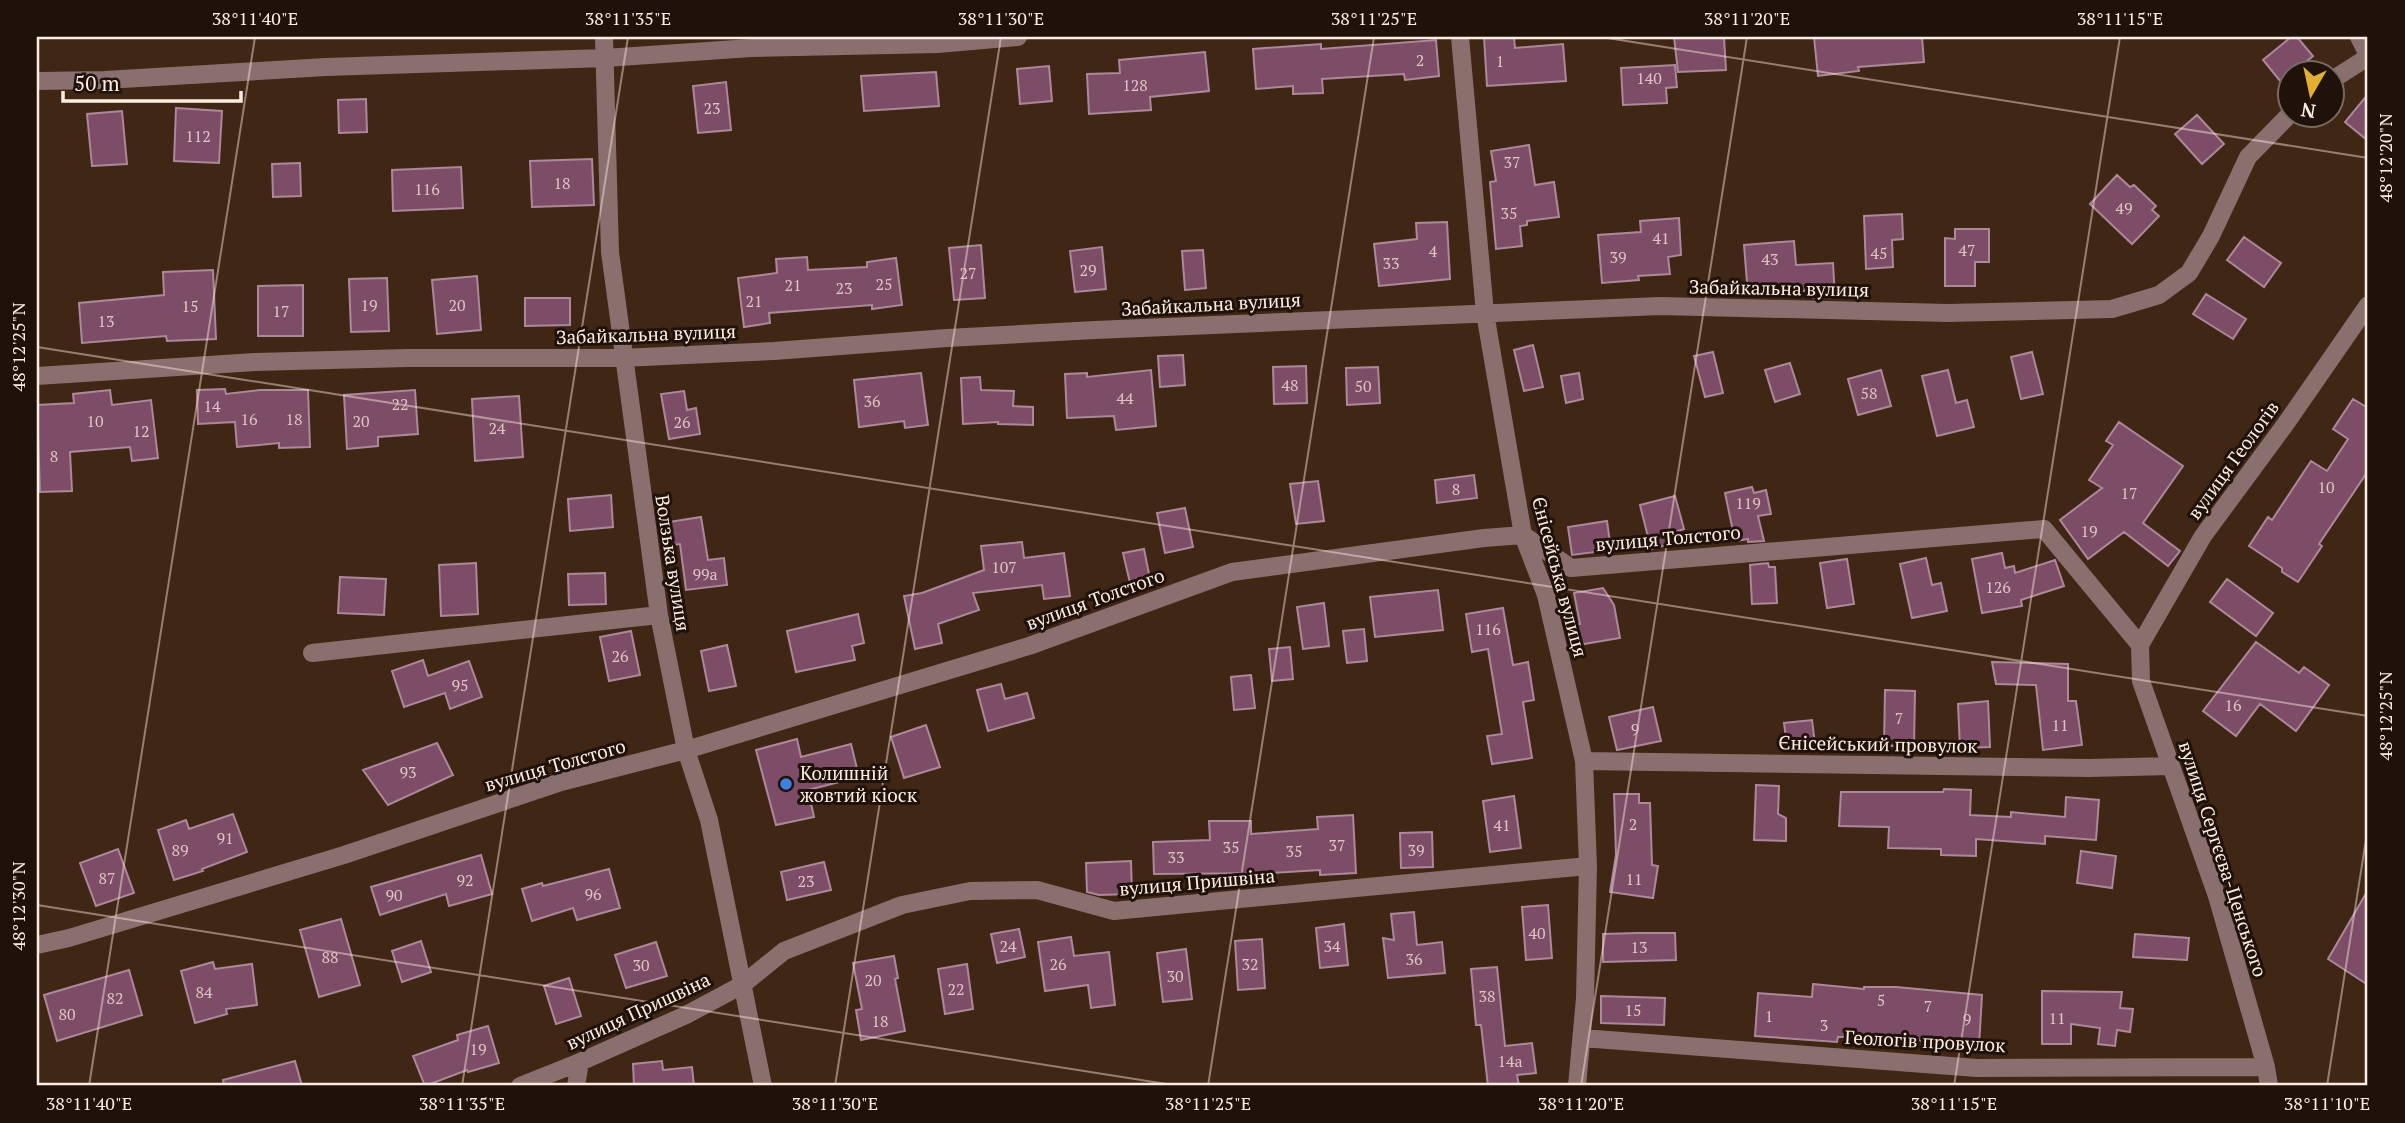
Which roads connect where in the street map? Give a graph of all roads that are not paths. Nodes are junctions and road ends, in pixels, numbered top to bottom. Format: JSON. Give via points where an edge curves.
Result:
{"nodes":[{"id":1,"x":604,"y":37,"type":"edge"},
{"id":2,"x":1018,"y":37,"type":"edge"},
{"id":3,"x":1460,"y":37,"type":"edge"},
{"id":4,"x":2359,"y":37,"type":"edge"},
{"id":5,"x":2368,"y":56,"type":"edge"},
{"id":6,"x":605,"y":58,"type":"junction"},
{"id":7,"x":2346,"y":71,"type":"edge"},
{"id":8,"x":37,"y":81,"type":"edge"},
{"id":9,"x":2276,"y":128,"type":"edge"},
{"id":10,"x":2368,"y":306,"type":"edge"},
{"id":11,"x":1485,"y":313,"type":"junction"},
{"id":12,"x":622,"y":358,"type":"junction"},
{"id":13,"x":37,"y":376,"type":"edge"},
{"id":14,"x":1523,"y":535,"type":"junction"},
{"id":15,"x":659,"y":615,"type":"junction"},
{"id":16,"x":2140,"y":645,"type":"junction"},
{"id":17,"x":312,"y":653,"type":"dead end"},
{"id":18,"x":686,"y":750,"type":"junction"},
{"id":19,"x":1584,"y":761,"type":"junction"},
{"id":20,"x":2171,"y":766,"type":"junction"},
{"id":21,"x":1588,"y":866,"type":"junction"},
{"id":22,"x":37,"y":945,"type":"edge"},
{"id":23,"x":743,"y":985,"type":"junction"},
{"id":24,"x":1582,"y":1038,"type":"junction"},
{"id":25,"x":580,"y":1062,"type":"junction"},
{"id":26,"x":2266,"y":1067,"type":"junction"},
{"id":27,"x":520,"y":1086,"type":"edge"},
{"id":28,"x":576,"y":1086,"type":"edge"},
{"id":29,"x":763,"y":1086,"type":"edge"},
{"id":30,"x":1577,"y":1086,"type":"edge"},
{"id":31,"x":2269,"y":1086,"type":"edge"}],
"edges":[{"from":1,"to":6,"type":"street","name":"Волзька вулиця"},
{"from":2,"to":6,"type":"street"},
{"from":3,"to":11,"type":"street","name":"Єнісейська вулиця"},
{"from":4,"to":5,"type":"street"},
{"from":5,"to":7,"type":"street"},
{"from":6,"to":8,"type":"street"},
{"from":6,"to":12,"type":"street","name":"Волзька вулиця","via":[[610,252]]},
{"from":9,"to":11,"type":"street","name":"Забайкальна вулиця","via":[[2248,157],[2189,273],[2159,295],[2112,309],[1948,313],[1660,306]]},
{"from":10,"to":16,"type":"street","name":"вулиця Геологів","via":[[2203,536]]},
{"from":11,"to":12,"type":"street","name":"Забайкальна вулиця"},
{"from":11,"to":14,"type":"street","name":"Єнісейська вулиця"},
{"from":12,"to":13,"type":"street","name":"Забайкальна вулиця","via":[[282,361]]},
{"from":12,"to":15,"type":"street","name":"Волзька вулиця"},
{"from":14,"to":16,"type":"street","name":"вулиця Толстого","via":[[1571,568],[2044,529]]},
{"from":14,"to":18,"type":"street","name":"вулиця Толстого","via":[[1232,572],[1028,646]]},
{"from":14,"to":19,"type":"street","name":"Єнісейська вулиця","via":[[1546,595]]},
{"from":15,"to":17,"type":"street"},
{"from":15,"to":18,"type":"street","name":"Волзька вулиця"},
{"from":16,"to":20,"type":"street","name":"вулиця Сергєєва-Ценського","via":[[2141,681]]},
{"from":18,"to":22,"type":"street","name":"вулиця Толстого","via":[[561,782],[344,855]]},
{"from":18,"to":23,"type":"street","name":"Волзька вулиця","via":[[709,820]]},
{"from":19,"to":20,"type":"street","name":"Єнісейський провулок"},
{"from":19,"to":21,"type":"street","name":"Єнісейська вулиця"},
{"from":20,"to":26,"type":"street","name":"вулиця Сергєєва-Ценського","via":[[2217,896]]},
{"from":21,"to":23,"type":"street","name":"вулиця Пришвіна","via":[[1114,911],[1037,890],[970,891],[902,905],[784,951]]},
{"from":21,"to":24,"type":"street","name":"Єнісейська вулиця"},
{"from":23,"to":25,"type":"street","name":"вулиця Пришвіна"},
{"from":23,"to":29,"type":"street","name":"Волзька вулиця"},
{"from":24,"to":26,"type":"street","name":"Геологів провулок","via":[[1977,1068]]},
{"from":24,"to":30,"type":"street","name":"Єнісейська вулиця"},
{"from":25,"to":27,"type":"street","name":"вулиця Пришвіна"},
{"from":25,"to":28,"type":"street"},
{"from":26,"to":31,"type":"street","name":"вулиця Сергєєва-Ценського"}]}
